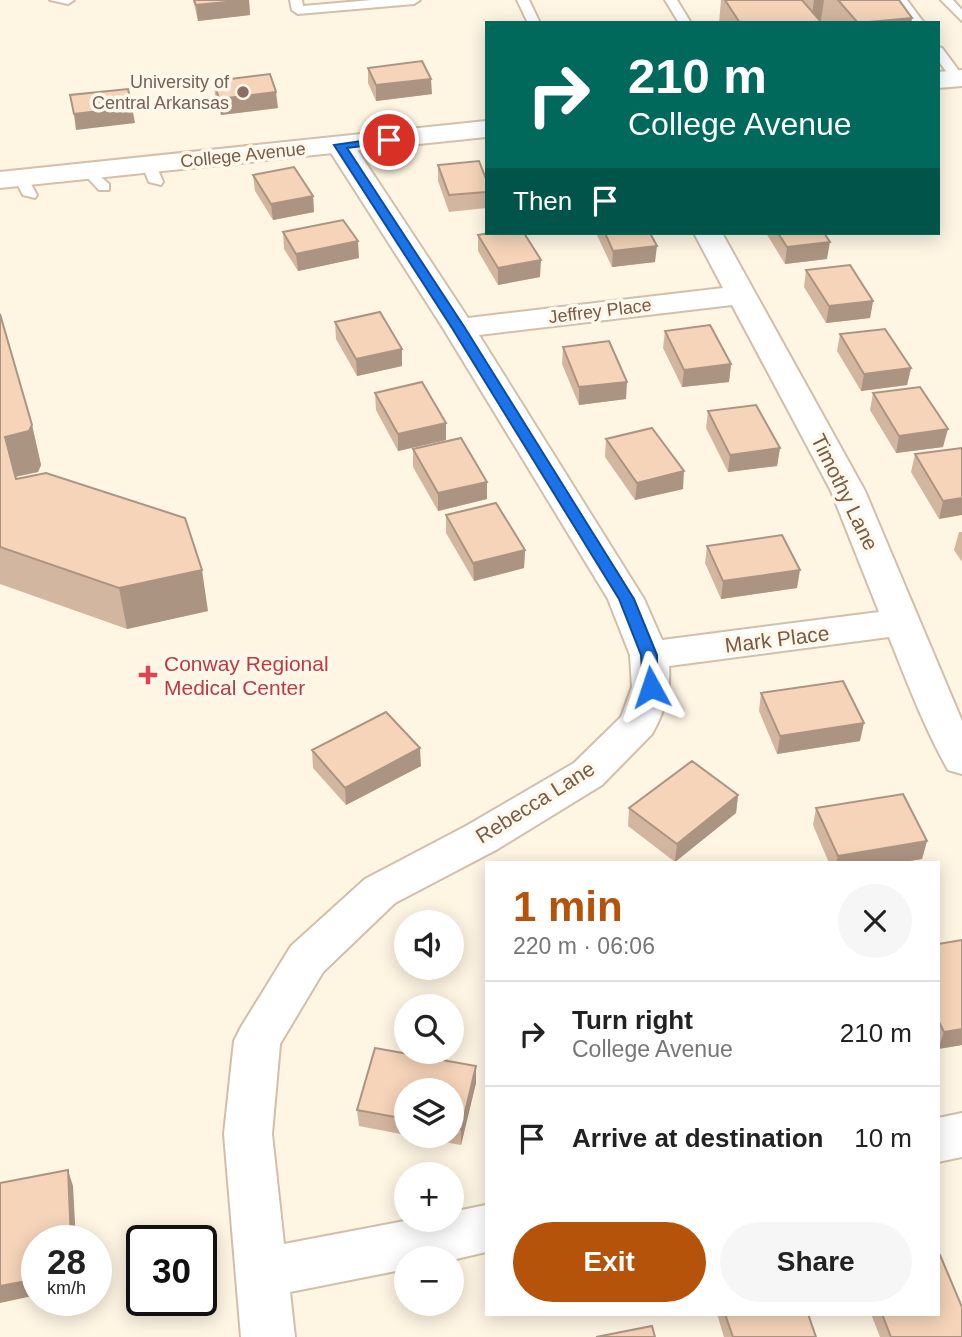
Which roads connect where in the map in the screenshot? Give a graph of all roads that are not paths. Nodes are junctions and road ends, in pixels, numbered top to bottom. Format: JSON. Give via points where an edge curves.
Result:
{"nodes":[{"id":1,"x":56,"y":0,"type":"edge"},
{"id":2,"x":68,"y":0,"type":"edge"},
{"id":3,"x":296,"y":0,"type":"edge"},
{"id":4,"x":414,"y":0,"type":"edge"},
{"id":5,"x":523,"y":0,"type":"edge"},
{"id":6,"x":671,"y":0,"type":"edge"},
{"id":7,"x":901,"y":0,"type":"edge"},
{"id":8,"x":954,"y":4,"type":"edge"},
{"id":9,"x":962,"y":17,"type":"edge"},
{"id":10,"x":533,"y":21,"type":"edge"},
{"id":11,"x":684,"y":21,"type":"edge"},
{"id":12,"x":917,"y":21,"type":"edge"},
{"id":13,"x":940,"y":55,"type":"edge"},
{"id":14,"x":953,"y":79,"type":"edge"},
{"id":15,"x":485,"y":129,"type":"edge"},
{"id":16,"x":340,"y":145,"type":"junction"},
{"id":17,"x":17,"y":184,"type":"edge"},
{"id":18,"x":709,"y":235,"type":"edge"},
{"id":19,"x":742,"y":295,"type":"junction"},
{"id":20,"x":458,"y":328,"type":"junction"},
{"id":21,"x":904,"y":622,"type":"junction"},
{"id":22,"x":649,"y":655,"type":"junction"},
{"id":23,"x":962,"y":759,"type":"edge"},
{"id":24,"x":962,"y":1135,"type":"edge"},
{"id":25,"x":940,"y":1140,"type":"edge"},
{"id":26,"x":485,"y":1229,"type":"edge"},
{"id":27,"x":260,"y":1273,"type":"junction"},
{"id":28,"x":268,"y":1337,"type":"edge"}],
"edges":[{"from":1,"to":2,"type":"lane"},
{"from":3,"to":4,"type":"lane","via":[[298,10]]},
{"from":5,"to":10,"type":"lane"},
{"from":6,"to":11,"type":"lane"},
{"from":7,"to":12,"type":"lane"},
{"from":8,"to":9,"type":"lane"},
{"from":13,"to":14,"type":"lane"},
{"from":15,"to":16,"type":"street","name":"College Avenue"},
{"from":16,"to":17,"type":"street","name":"College Avenue","via":[[153,174]]},
{"from":16,"to":20,"type":"street","name":"Rebecca Lane"},
{"from":18,"to":19,"type":"street","name":"Timothy Lane"},
{"from":19,"to":20,"type":"street","name":"Jeffrey Place"},
{"from":19,"to":21,"type":"street","name":"Timothy Lane","via":[[848,491]]},
{"from":20,"to":22,"type":"street","name":"Rebecca Lane","via":[[626,599]]},
{"from":21,"to":22,"type":"street","name":"Mark Place"},
{"from":21,"to":23,"type":"street","name":"Timothy Lane","via":[[941,719]]},
{"from":22,"to":27,"type":"street","name":"Rebecca Lane","via":[[651,687],[638,724],[589,774],[380,891],[307,959],[257,1041],[248,1134]]},
{"from":24,"to":25,"type":"street"},
{"from":26,"to":27,"type":"street"},
{"from":27,"to":28,"type":"street","name":"Rebecca Lane"}]}
